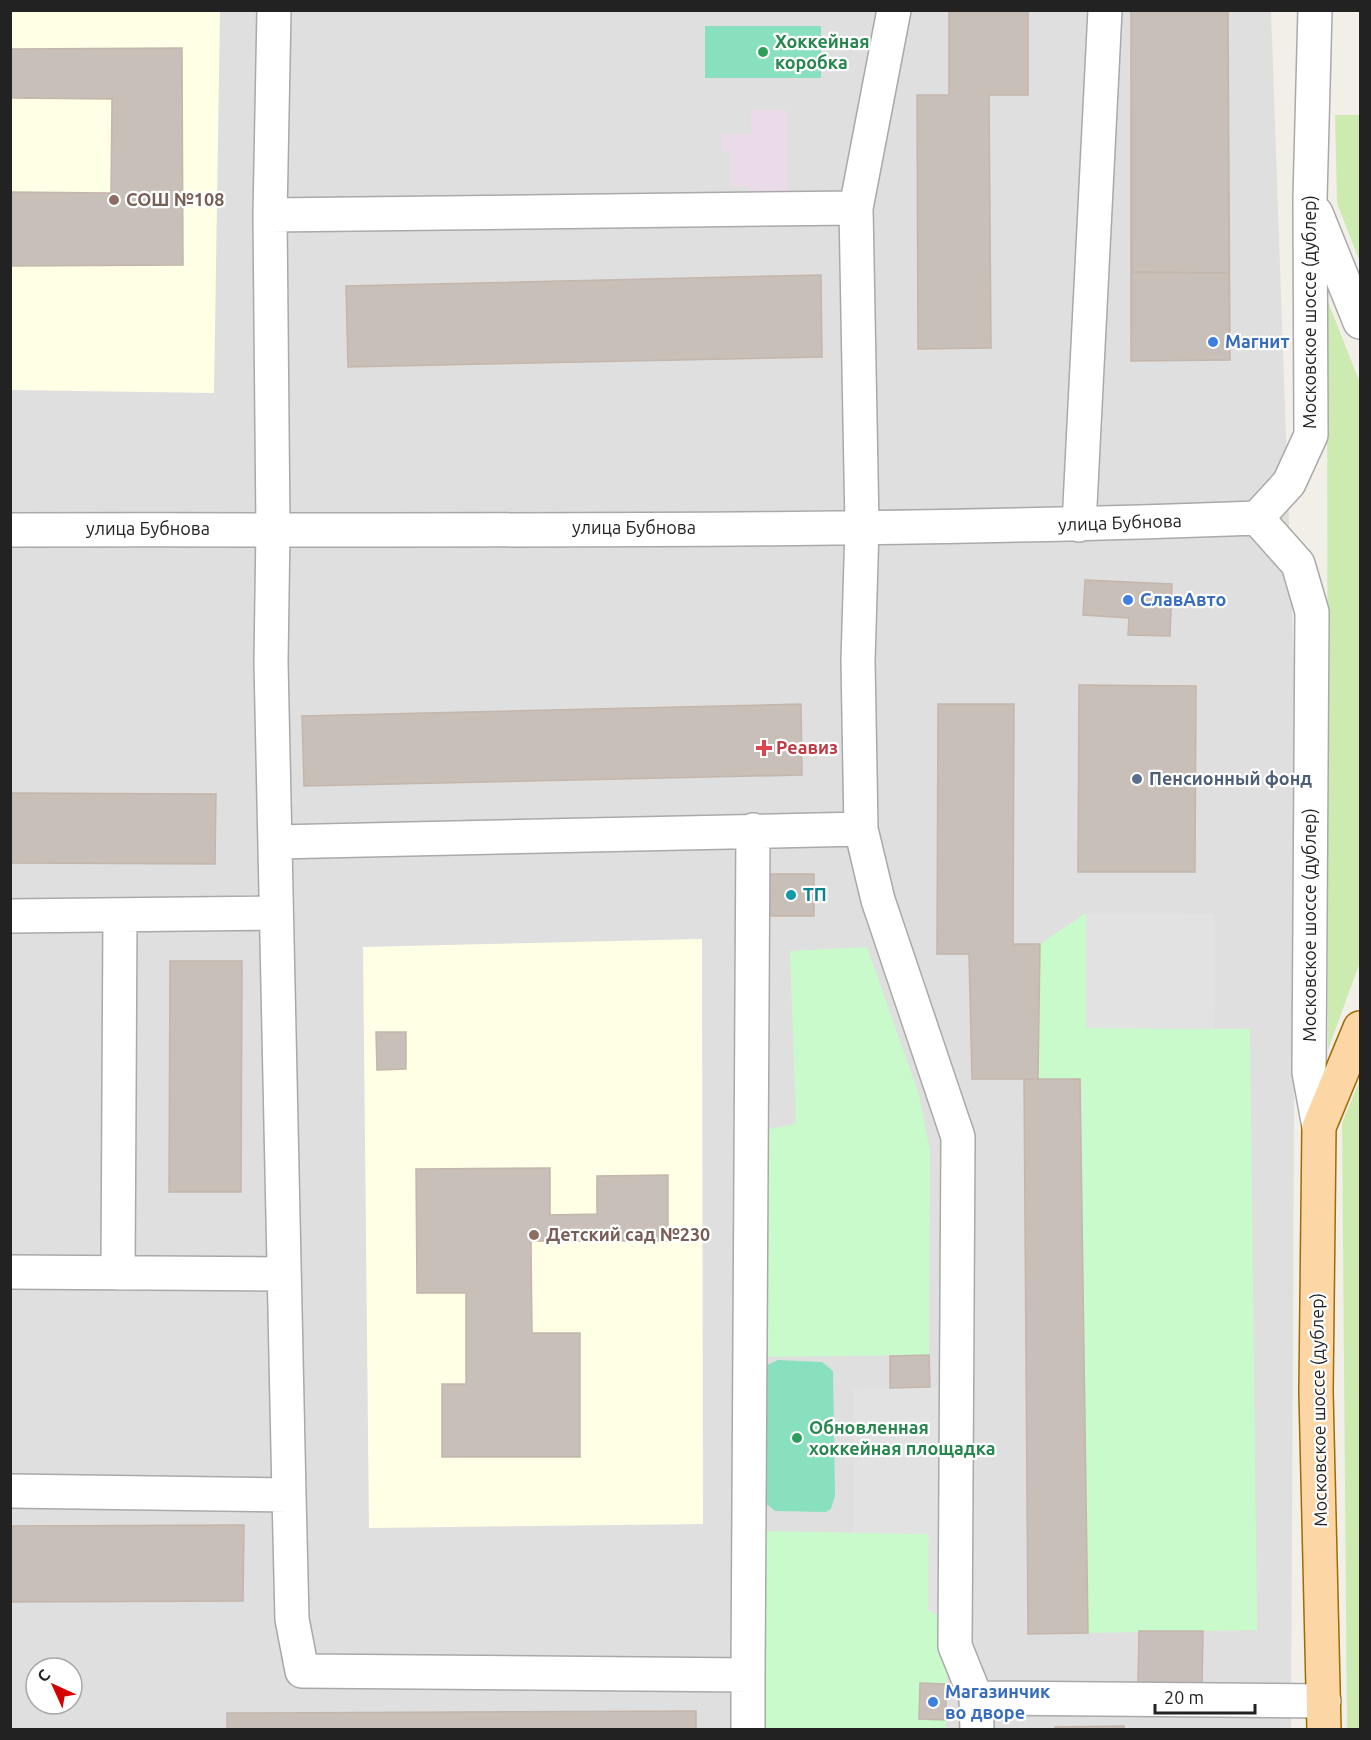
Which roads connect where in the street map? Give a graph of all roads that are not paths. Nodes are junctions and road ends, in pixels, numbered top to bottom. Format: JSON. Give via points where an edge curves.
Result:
{"nodes":[{"id":1,"x":274,"y":10,"type":"edge"},
{"id":2,"x":894,"y":10,"type":"edge"},
{"id":3,"x":1106,"y":10,"type":"edge"},
{"id":4,"x":1315,"y":10,"type":"edge"},
{"id":5,"x":1310,"y":198,"type":"junction"},
{"id":6,"x":856,"y":208,"type":"junction"},
{"id":7,"x":270,"y":215,"type":"junction"},
{"id":8,"x":1360,"y":322,"type":"edge"},
{"id":9,"x":1257,"y":518,"type":"junction"},
{"id":10,"x":1080,"y":525,"type":"junction"},
{"id":11,"x":862,"y":527,"type":"junction"},
{"id":12,"x":273,"y":529,"type":"junction"},
{"id":13,"x":10,"y":530,"type":"edge"},
{"id":14,"x":861,"y":829,"type":"junction"},
{"id":15,"x":753,"y":830,"type":"junction"},
{"id":16,"x":276,"y":842,"type":"junction"},
{"id":17,"x":276,"y":913,"type":"junction"},
{"id":18,"x":10,"y":916,"type":"edge"},
{"id":19,"x":120,"y":917,"type":"junction"},
{"id":20,"x":1360,"y":1028,"type":"edge"},
{"id":21,"x":1319,"y":1127,"type":"junction"},
{"id":22,"x":10,"y":1272,"type":"edge"},
{"id":23,"x":118,"y":1273,"type":"junction"},
{"id":24,"x":282,"y":1274,"type":"junction"},
{"id":25,"x":10,"y":1491,"type":"edge"},
{"id":26,"x":289,"y":1495,"type":"junction"},
{"id":27,"x":748,"y":1675,"type":"junction"},
{"id":28,"x":977,"y":1714,"type":"edge"},
{"id":29,"x":1324,"y":1715,"type":"edge"},
{"id":30,"x":748,"y":1730,"type":"edge"}],
"edges":[{"from":1,"to":7,"type":"street"},
{"from":2,"to":6,"type":"street"},
{"from":3,"to":10,"type":"street"},
{"from":4,"to":5,"type":"street","name":"Московское шоссе (дублер)"},
{"from":5,"to":8,"type":"street"},
{"from":5,"to":9,"type":"street","name":"Московское шоссе (дублер)","via":[[1311,435],[1289,483]]},
{"from":6,"to":7,"type":"street"},
{"from":6,"to":11,"type":"street"},
{"from":7,"to":12,"type":"street"},
{"from":9,"to":10,"type":"street","name":"улица Бубнова"},
{"from":9,"to":21,"type":"street","name":"Московское шоссе (дублер)","via":[[1298,564],[1312,612],[1310,1072]]},
{"from":10,"to":11,"type":"street","name":"улица Бубнова"},
{"from":11,"to":12,"type":"street","name":"улица Бубнова"},
{"from":11,"to":14,"type":"street","via":[[858,661]]},
{"from":12,"to":13,"type":"street","name":"улица Бубнова"},
{"from":12,"to":16,"type":"street","via":[[271,662]]},
{"from":14,"to":15,"type":"street"},
{"from":14,"to":28,"type":"street","via":[[878,900],[958,1137],[955,1646]]},
{"from":15,"to":16,"type":"street"},
{"from":15,"to":27,"type":"street"},
{"from":16,"to":17,"type":"street"},
{"from":17,"to":19,"type":"street"},
{"from":17,"to":24,"type":"street"},
{"from":18,"to":19,"type":"street"},
{"from":19,"to":23,"type":"street"},
{"from":20,"to":21,"type":"main road"},
{"from":21,"to":29,"type":"main road","name":"Московское шоссе (дублер)","via":[[1316,1392]]},
{"from":22,"to":23,"type":"street"},
{"from":23,"to":24,"type":"street"},
{"from":24,"to":26,"type":"street"},
{"from":25,"to":26,"type":"street"},
{"from":26,"to":27,"type":"street","via":[[292,1619],[302,1671]]},
{"from":27,"to":30,"type":"street"},
{"from":28,"to":29,"type":"street"}]}
